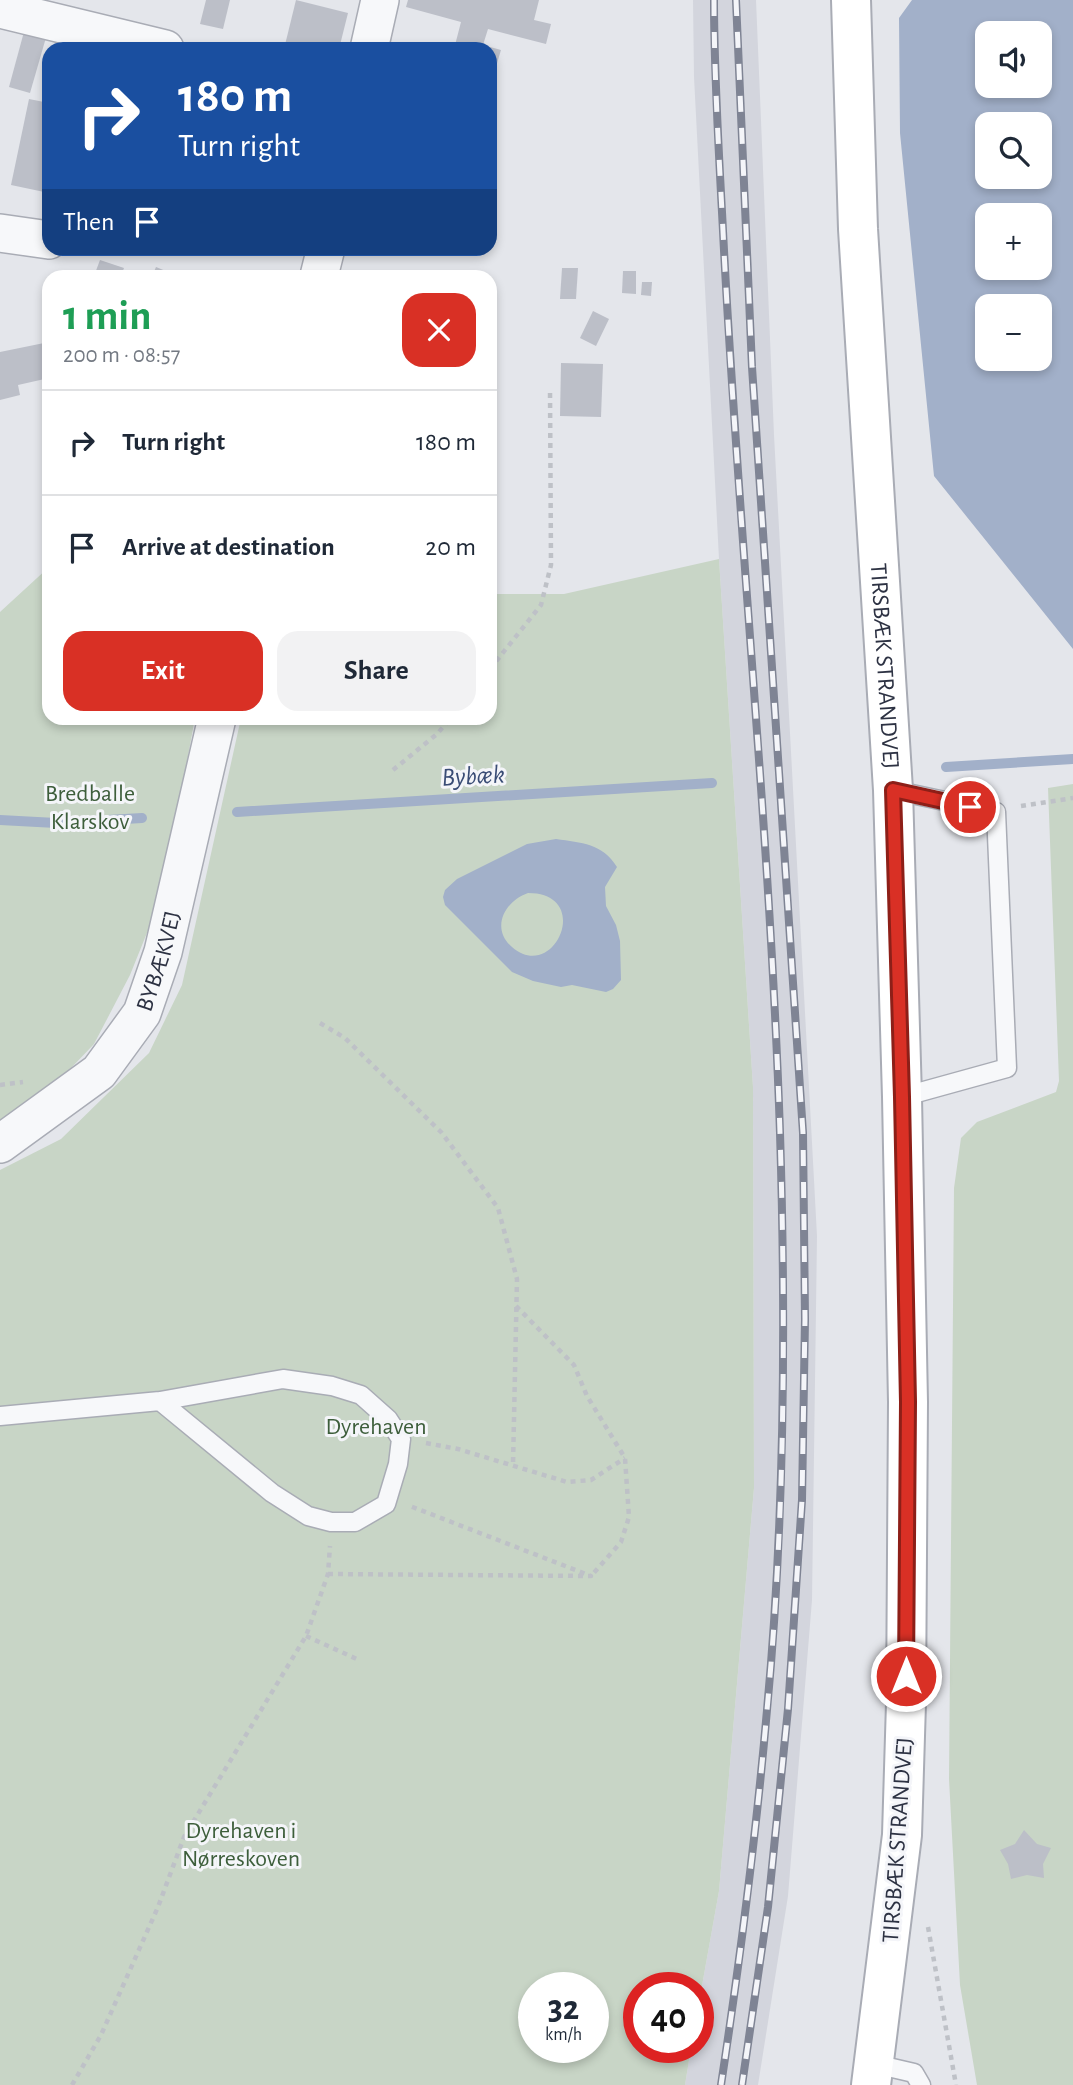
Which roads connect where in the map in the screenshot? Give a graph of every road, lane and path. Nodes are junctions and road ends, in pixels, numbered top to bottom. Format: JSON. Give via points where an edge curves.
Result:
{"nodes":[{"id":1,"x":380,"y":0,"type":"edge"},
{"id":2,"x":851,"y":0,"type":"edge"},
{"id":3,"x":0,"y":9,"type":"edge"},
{"id":4,"x":136,"y":42,"type":"edge"},
{"id":5,"x":371,"y":42,"type":"edge"},
{"id":6,"x":0,"y":233,"type":"edge"},
{"id":7,"x":42,"y":239,"type":"edge"},
{"id":8,"x":550,"y":388,"type":"dead end"},
{"id":9,"x":497,"y":659,"type":"edge"},
{"id":10,"x":216,"y":725,"type":"edge"},
{"id":11,"x":445,"y":725,"type":"edge"},
{"id":12,"x":393,"y":770,"type":"dead end"},
{"id":13,"x":893,"y":790,"type":"junction"},
{"id":14,"x":1073,"y":798,"type":"edge"},
{"id":15,"x":996,"y":812,"type":"junction"},
{"id":16,"x":320,"y":1023,"type":"dead end"},
{"id":17,"x":902,"y":1097,"type":"junction"},
{"id":18,"x":0,"y":1144,"type":"edge"},
{"id":19,"x":516,"y":1306,"type":"junction"},
{"id":20,"x":160,"y":1401,"type":"junction"},
{"id":21,"x":0,"y":1416,"type":"edge"},
{"id":22,"x":401,"y":1439,"type":"junction"},
{"id":23,"x":625,"y":1458,"type":"junction"},
{"id":24,"x":513,"y":1465,"type":"junction"},
{"id":25,"x":388,"y":1498,"type":"junction"},
{"id":26,"x":331,"y":1522,"type":"junction"},
{"id":27,"x":328,"y":1574,"type":"junction"},
{"id":28,"x":591,"y":1576,"type":"junction"},
{"id":29,"x":306,"y":1636,"type":"junction"},
{"id":30,"x":359,"y":1660,"type":"dead end"},
{"id":31,"x":926,"y":1918,"type":"dead end"},
{"id":32,"x":873,"y":2075,"type":"edge"},
{"id":33,"x":72,"y":2085,"type":"edge"},
{"id":34,"x":921,"y":2085,"type":"edge"},
{"id":35,"x":956,"y":2085,"type":"edge"}],
"edges":[{"from":1,"to":5,"type":"street"},
{"from":2,"to":13,"type":"street","name":"TIRSBÆK STRANDVEJ","via":[[858,229]]},
{"from":3,"to":4,"type":"street"},
{"from":6,"to":7,"type":"street"},
{"from":8,"to":9,"type":"path","via":[[551,565],[541,605]]},
{"from":10,"to":18,"type":"street","name":"BYBÆKVEJ","via":[[163,953],[142,1013],[99,1072]]},
{"from":11,"to":12,"type":"path"},
{"from":13,"to":15,"type":"lane"},
{"from":13,"to":17,"type":"street","name":"TIRSBÆK STRANDVEJ"},
{"from":14,"to":15,"type":"path"},
{"from":15,"to":17,"type":"lane","via":[[1007,1068]]},
{"from":16,"to":19,"type":"path","via":[[345,1038],[441,1132],[498,1209],[517,1279]]},
{"from":17,"to":32,"type":"street","name":"TIRSBÆK STRANDVEJ","via":[[908,1402],[904,1769],[902,1835]]},
{"from":19,"to":23,"type":"path","via":[[574,1365],[587,1396]]},
{"from":19,"to":24,"type":"path"},
{"from":20,"to":21,"type":"lane"},
{"from":20,"to":22,"type":"lane","via":[[283,1379],[360,1395],[388,1419]]},
{"from":20,"to":26,"type":"lane","via":[[272,1493],[308,1516]]},
{"from":22,"to":24,"type":"path"},
{"from":22,"to":25,"type":"lane"},
{"from":23,"to":24,"type":"path","via":[[591,1480],[567,1482]]},
{"from":23,"to":28,"type":"path","via":[[629,1517],[621,1542]]},
{"from":25,"to":26,"type":"lane","via":[[386,1504],[355,1522]]},
{"from":25,"to":28,"type":"path"},
{"from":26,"to":27,"type":"path"},
{"from":27,"to":28,"type":"path"},
{"from":27,"to":29,"type":"path"},
{"from":29,"to":30,"type":"path"},
{"from":29,"to":33,"type":"path","via":[[184,1837],[101,2035]]},
{"from":31,"to":35,"type":"path"},
{"from":32,"to":34,"type":"lane","via":[[914,2073]]}]}
